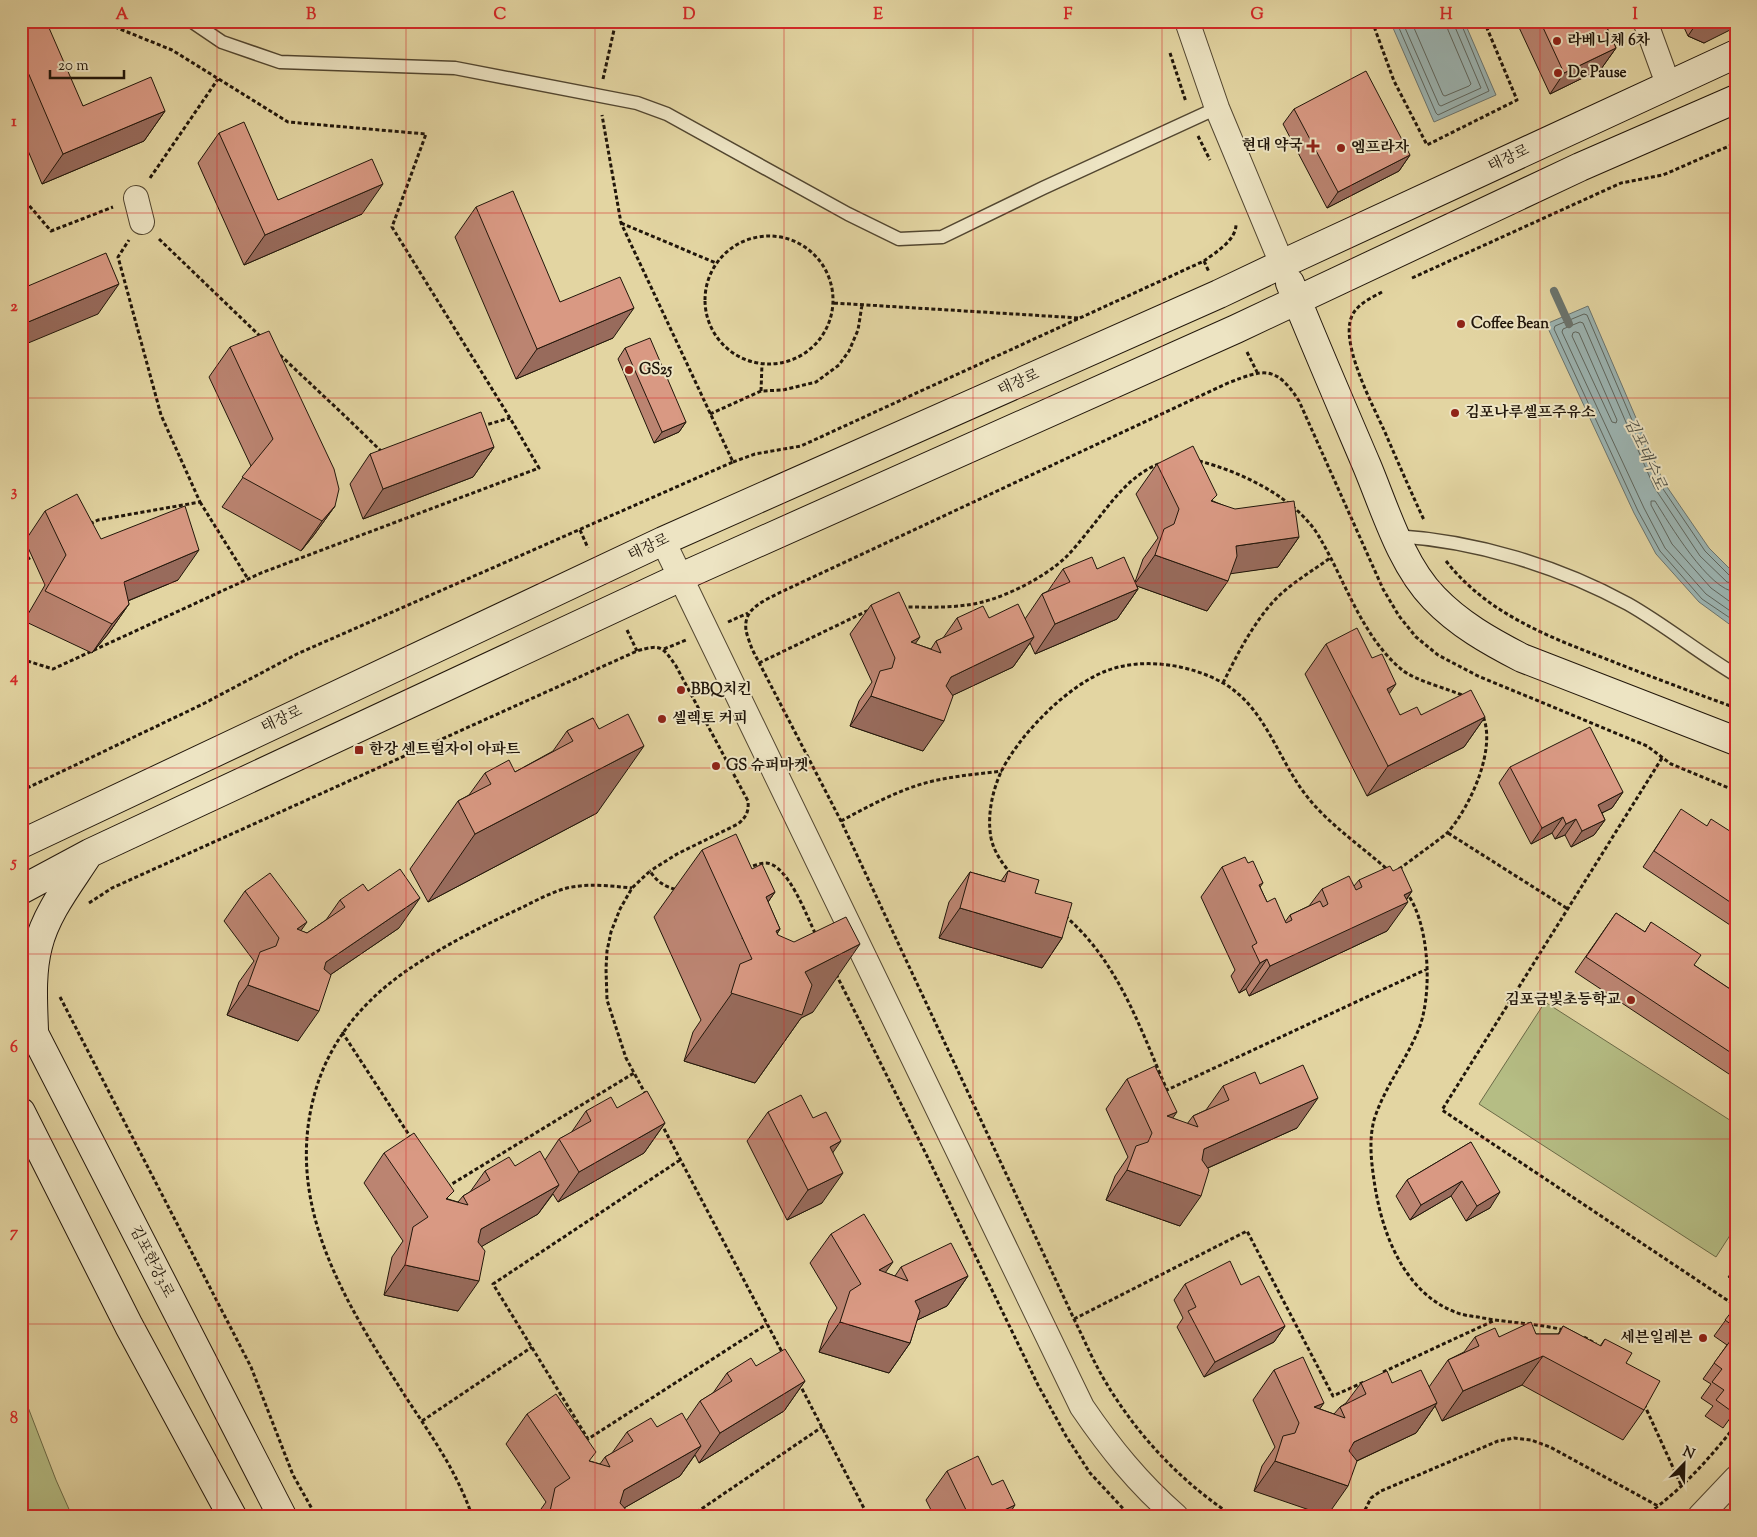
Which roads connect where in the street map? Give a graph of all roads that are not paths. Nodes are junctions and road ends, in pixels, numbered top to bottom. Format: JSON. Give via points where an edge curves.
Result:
{"nodes":[{"id":1,"x":192,"y":21,"type":"edge"},
{"id":2,"x":1187,"y":21,"type":"edge"},
{"id":3,"x":1645,"y":21,"type":"edge"},
{"id":4,"x":1736,"y":54,"type":"edge"},
{"id":5,"x":1668,"y":84,"type":"junction"},
{"id":6,"x":1736,"y":99,"type":"edge"},
{"id":7,"x":1217,"y":108,"type":"junction"},
{"id":8,"x":136,"y":198,"type":"dead end"},
{"id":9,"x":142,"y":222,"type":"road end"},
{"id":10,"x":1282,"y":264,"type":"junction"},
{"id":11,"x":1296,"y":300,"type":"junction"},
{"id":12,"x":1396,"y":536,"type":"junction"},
{"id":13,"x":663,"y":541,"type":"junction"},
{"id":14,"x":681,"y":576,"type":"junction"},
{"id":15,"x":1736,"y":675,"type":"edge"},
{"id":16,"x":1736,"y":741,"type":"edge"},
{"id":17,"x":21,"y":823,"type":"edge"},
{"id":18,"x":64,"y":823,"type":"junction"},
{"id":19,"x":21,"y":844,"type":"edge"},
{"id":20,"x":90,"y":853,"type":"junction"},
{"id":21,"x":21,"y":890,"type":"edge"},
{"id":22,"x":21,"y":1008,"type":"edge"},
{"id":23,"x":34,"y":1032,"type":"junction"},
{"id":24,"x":21,"y":1112,"type":"edge"},
{"id":25,"x":1736,"y":1478,"type":"edge"},
{"id":26,"x":232,"y":1516,"type":"edge"},
{"id":27,"x":282,"y":1516,"type":"edge"},
{"id":28,"x":1176,"y":1516,"type":"edge"},
{"id":29,"x":1700,"y":1516,"type":"edge"}],
"edges":[{"from":1,"to":7,"type":"lane","via":[[222,42],[280,62],[455,68],[637,103],[667,114],[899,239],[942,237]]},
{"from":2,"to":7,"type":"street"},
{"from":3,"to":5,"type":"street"},
{"from":4,"to":5,"type":"street","name":"태장로"},
{"from":5,"to":10,"type":"street","name":"태장로"},
{"from":6,"to":11,"type":"street","via":[[1580,167]]},
{"from":7,"to":10,"type":"street"},
{"from":8,"to":9,"type":"street"},
{"from":10,"to":11,"type":"street"},
{"from":10,"to":13,"type":"street","name":"태장로"},
{"from":11,"to":12,"type":"street"},
{"from":11,"to":14,"type":"street"},
{"from":12,"to":15,"type":"lane","via":[[1432,538],[1516,558],[1592,587],[1629,605]]},
{"from":12,"to":16,"type":"street","via":[[1419,580],[1434,597],[1460,622],[1489,641],[1530,661]]},
{"from":13,"to":14,"type":"street"},
{"from":13,"to":18,"type":"street","name":"태장로"},
{"from":14,"to":20,"type":"street"},
{"from":14,"to":28,"type":"street","via":[[1082,1407],[1122,1463]]},
{"from":17,"to":18,"type":"street"},
{"from":18,"to":19,"type":"street","name":"태장로"},
{"from":20,"to":21,"type":"street"},
{"from":20,"to":23,"type":"street","via":[[50,914],[38,945],[33,980]]},
{"from":22,"to":23,"type":"street","name":"김포한강3로"},
{"from":23,"to":27,"type":"street","name":"김포한강3로"},
{"from":24,"to":26,"type":"street","via":[[129,1326]]},
{"from":25,"to":29,"type":"street"}]}
